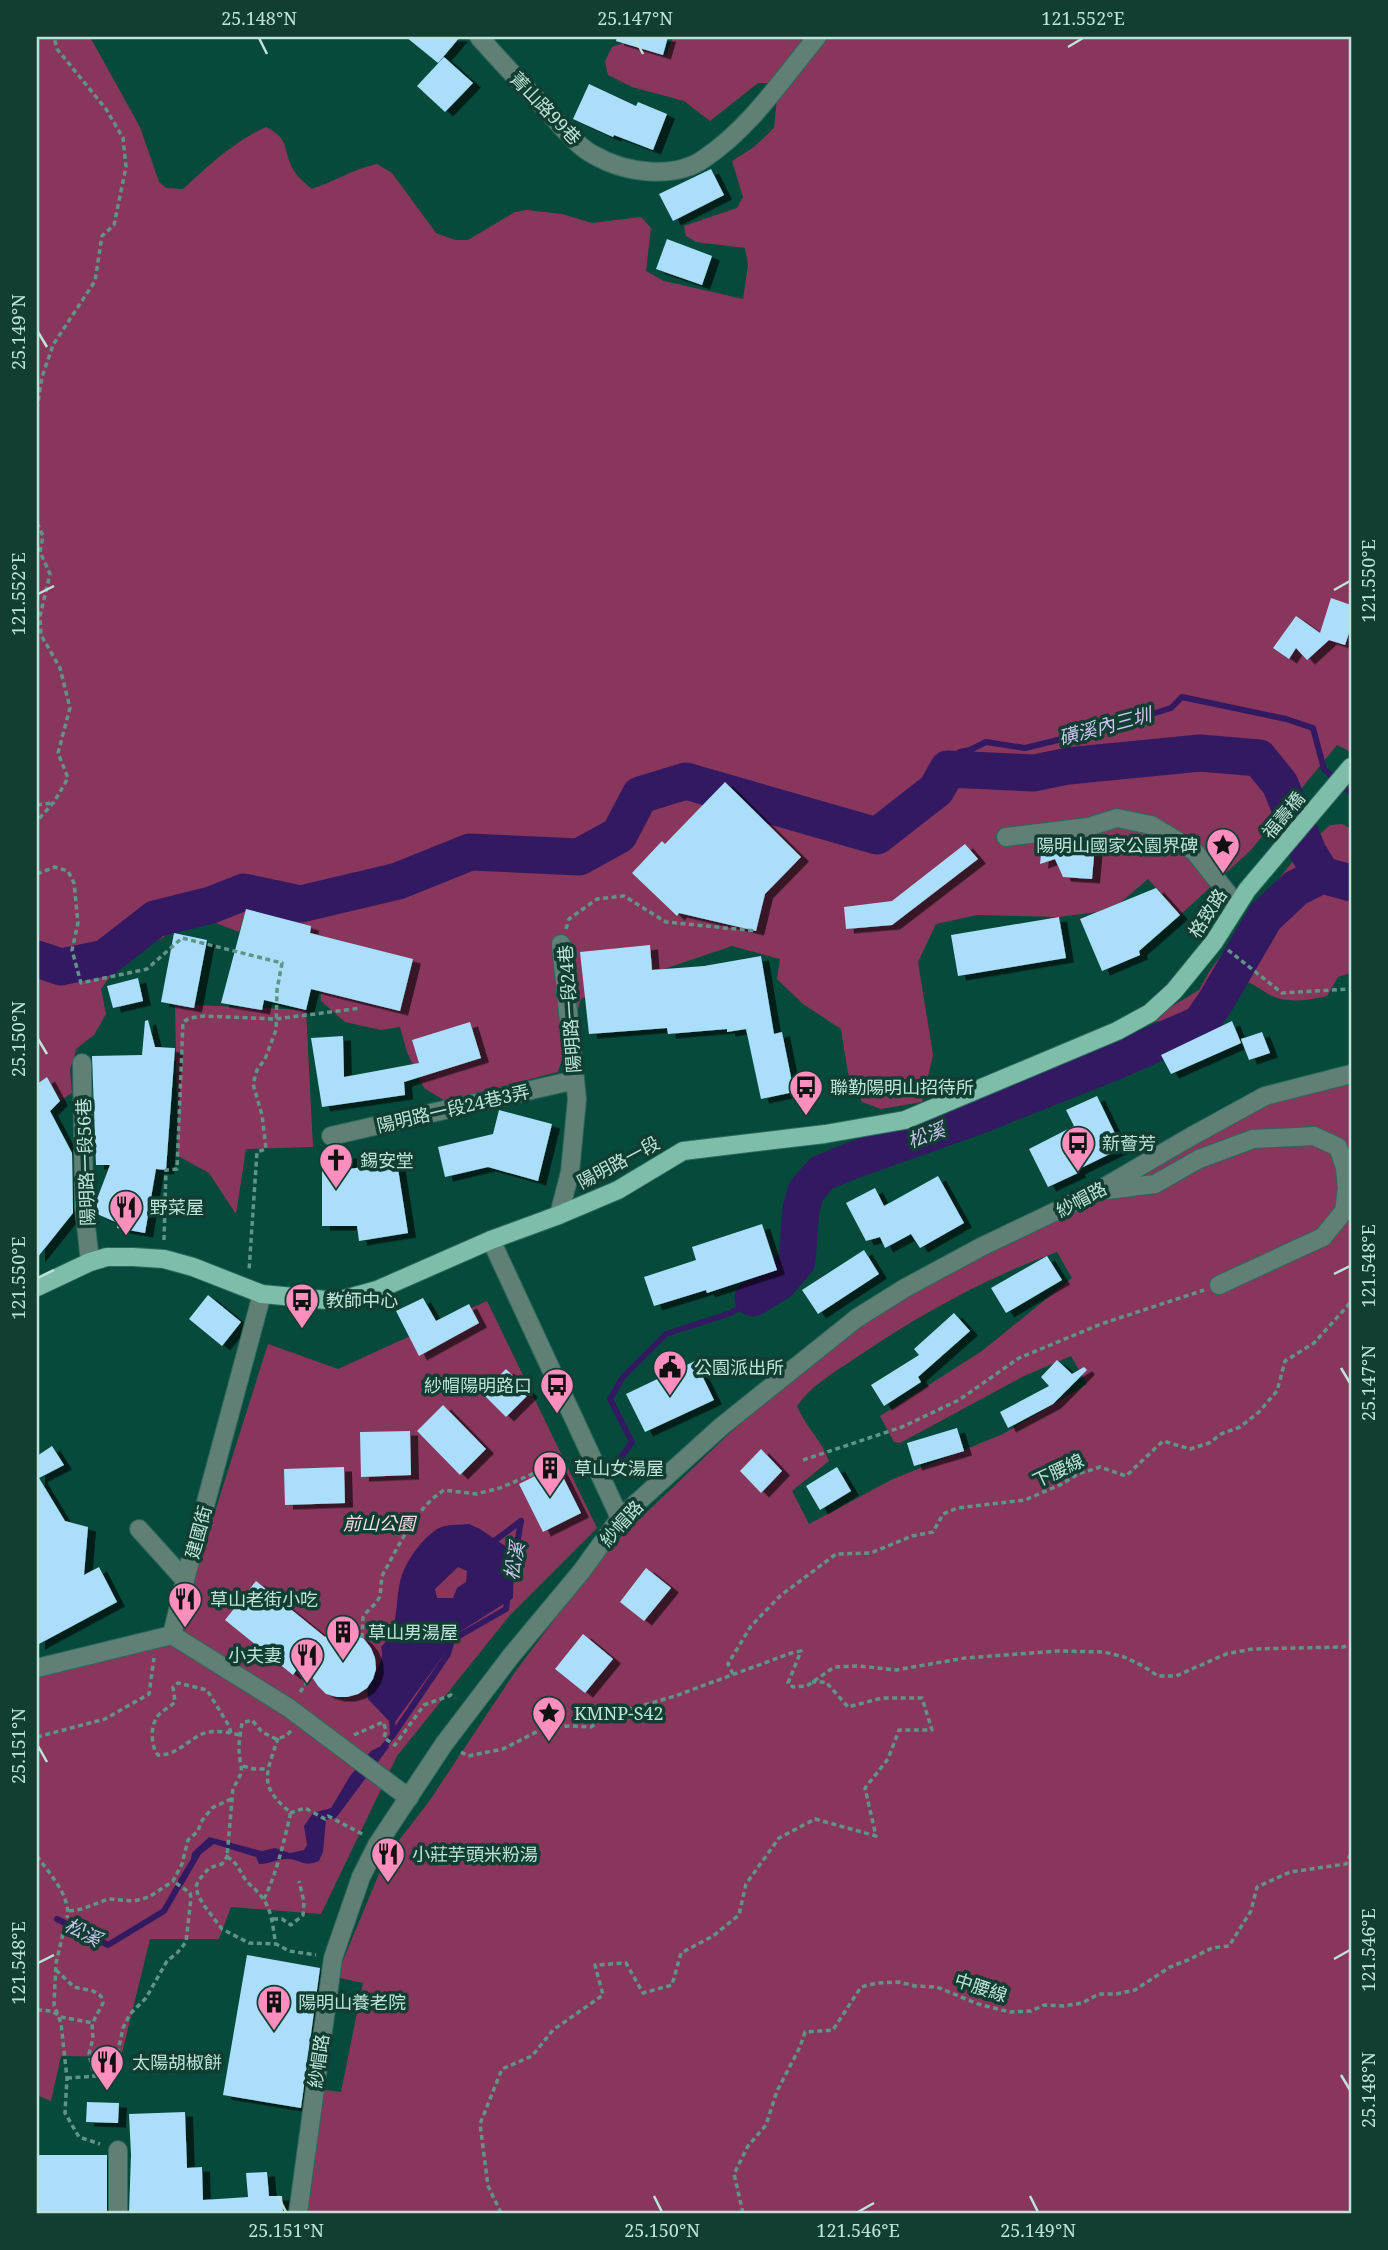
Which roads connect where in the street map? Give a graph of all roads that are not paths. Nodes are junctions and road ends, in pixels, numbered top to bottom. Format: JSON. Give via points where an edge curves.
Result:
{"nodes":[{"id":1,"x":479,"y":37,"type":"edge"},
{"id":2,"x":817,"y":37,"type":"edge"},
{"id":3,"x":1351,"y":767,"type":"edge"},
{"id":4,"x":1006,"y":837,"type":"dead end"},
{"id":5,"x":1247,"y":890,"type":"joint"},
{"id":6,"x":1237,"y":905,"type":"junction"},
{"id":7,"x":561,"y":944,"type":"road end"},
{"id":8,"x":1201,"y":959,"type":"joint"},
{"id":9,"x":82,"y":1063,"type":"dead end"},
{"id":10,"x":1351,"y":1074,"type":"edge"},
{"id":11,"x":575,"y":1080,"type":"junction"},
{"id":12,"x":331,"y":1136,"type":"dead end"},
{"id":13,"x":1096,"y":1192,"type":"junction"},
{"id":14,"x":559,"y":1215,"type":"junction"},
{"id":15,"x":491,"y":1240,"type":"junction"},
{"id":16,"x":90,"y":1262,"type":"junction"},
{"id":17,"x":1219,"y":1285,"type":"road end"},
{"id":18,"x":37,"y":1287,"type":"edge"},
{"id":19,"x":262,"y":1294,"type":"junction"},
{"id":20,"x":620,"y":1518,"type":"junction"},
{"id":21,"x":139,"y":1529,"type":"dead end"},
{"id":22,"x":185,"y":1580,"type":"junction"},
{"id":23,"x":165,"y":1637,"type":"junction"},
{"id":24,"x":37,"y":1668,"type":"edge"},
{"id":25,"x":409,"y":1798,"type":"junction"},
{"id":26,"x":118,"y":2150,"type":"road end"},
{"id":27,"x":118,"y":2213,"type":"edge"},
{"id":28,"x":298,"y":2213,"type":"edge"}],
"edges":[{"from":1,"to":2,"type":"street","name":"菁山路99巷","via":[[593,155],[633,169],[659,172],[684,170],[705,159],[744,127]]},
{"from":3,"to":5,"type":"main road","name":"福壽橋"},
{"from":4,"to":6,"type":"street","via":[[1088,827],[1117,818],[1151,825],[1194,851]]},
{"from":5,"to":6,"type":"main road","name":"格致路"},
{"from":6,"to":8,"type":"main road","name":"格致路"},
{"from":7,"to":11,"type":"street","name":"陽明路一段24巷"},
{"from":8,"to":14,"type":"main road","name":"陽明路一段","via":[[1150,1013],[1117,1031],[905,1120],[683,1152],[618,1190]]},
{"from":9,"to":16,"type":"street","name":"陽明路一段56巷","via":[[84,1207]]},
{"from":10,"to":13,"type":"street","name":"紗帽路","via":[[1265,1096]]},
{"from":11,"to":12,"type":"street","name":"陽明路一段24巷3弄"},
{"from":11,"to":14,"type":"street","name":"陽明路一段24巷","via":[[570,1172]]},
{"from":13,"to":17,"type":"street","via":[[1155,1184],[1199,1158],[1253,1139],[1314,1136],[1338,1147],[1347,1188],[1344,1211],[1323,1237]]},
{"from":13,"to":20,"type":"street","name":"紗帽路","via":[[981,1247],[858,1318],[722,1426]]},
{"from":14,"to":15,"type":"main road","name":"陽明路一段"},
{"from":15,"to":19,"type":"main road","name":"陽明路一段","via":[[377,1290],[337,1301]]},
{"from":15,"to":20,"type":"street"},
{"from":16,"to":18,"type":"main road","name":"陽明路一段"},
{"from":16,"to":19,"type":"main road","name":"陽明路一段","via":[[107,1257],[164,1259]]},
{"from":19,"to":22,"type":"street","name":"建國街"},
{"from":20,"to":25,"type":"street","name":"紗帽路","via":[[443,1744]]},
{"from":21,"to":22,"type":"street"},
{"from":22,"to":23,"type":"street","name":"建國街"},
{"from":23,"to":24,"type":"street"},
{"from":23,"to":25,"type":"street","via":[[289,1708]]},
{"from":25,"to":28,"type":"street","name":"紗帽路","via":[[361,1877],[333,1958]]},
{"from":26,"to":27,"type":"street"}]}
